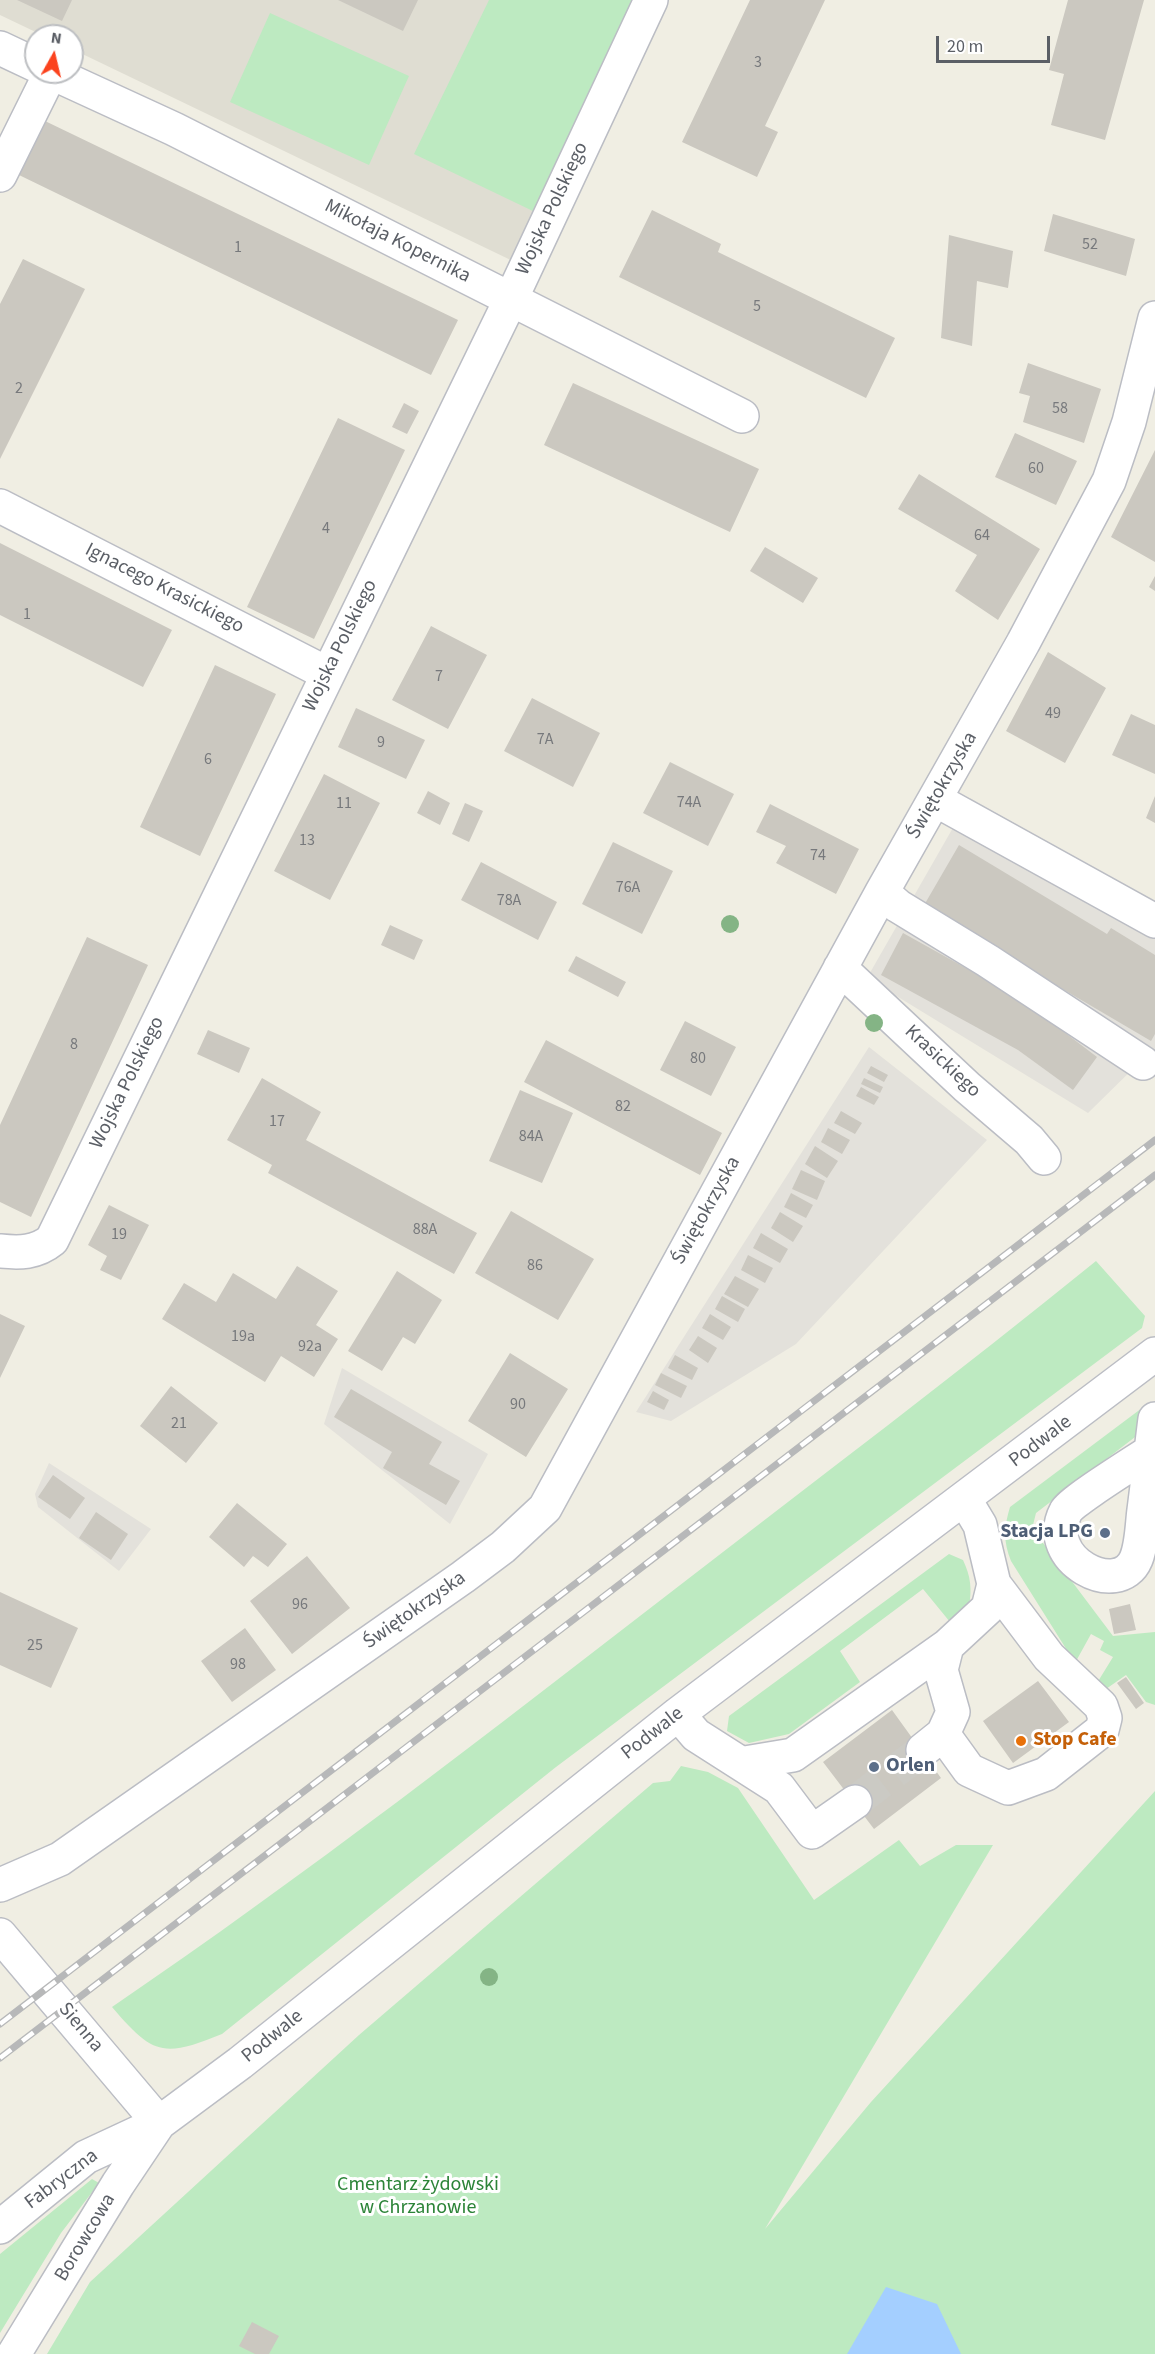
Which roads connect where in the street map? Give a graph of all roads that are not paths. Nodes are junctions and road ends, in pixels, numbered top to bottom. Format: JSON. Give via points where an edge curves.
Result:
{"nodes":[{"id":1,"x":651,"y":0,"type":"edge"},
{"id":2,"x":0,"y":48,"type":"edge"},
{"id":3,"x":24,"y":59,"type":"edge"},
{"id":4,"x":45,"y":84,"type":"edge"},
{"id":5,"x":77,"y":84,"type":"edge"},
{"id":6,"x":0,"y":175,"type":"edge"},
{"id":7,"x":511,"y":300,"type":"junction"},
{"id":8,"x":1155,"y":318,"type":"edge"},
{"id":9,"x":742,"y":416,"type":"dead end"},
{"id":10,"x":0,"y":506,"type":"edge"},
{"id":11,"x":328,"y":674,"type":"junction"},
{"id":12,"x":936,"y":800,"type":"junction"},
{"id":13,"x":882,"y":892,"type":"junction"},
{"id":14,"x":1155,"y":921,"type":"edge"},
{"id":15,"x":840,"y":968,"type":"junction"},
{"id":16,"x":1143,"y":1063,"type":"dead end"},
{"id":17,"x":1044,"y":1158,"type":"dead end"},
{"id":18,"x":0,"y":1251,"type":"edge"},
{"id":19,"x":1152,"y":1365,"type":"edge"},
{"id":20,"x":965,"y":1500,"type":"junction"},
{"id":21,"x":994,"y":1584,"type":"junction"},
{"id":22,"x":947,"y":1646,"type":"junction"},
{"id":23,"x":678,"y":1714,"type":"junction"},
{"id":24,"x":745,"y":1763,"type":"junction"},
{"id":25,"x":855,"y":1802,"type":"tunnel mouth"},
{"id":26,"x":0,"y":1885,"type":"edge"},
{"id":27,"x":0,"y":1935,"type":"edge"},
{"id":28,"x":159,"y":2123,"type":"junction"},
{"id":29,"x":0,"y":2227,"type":"edge"},
{"id":30,"x":14,"y":2354,"type":"edge"}],
"edges":[{"from":1,"to":7,"type":"street","name":"Wojska Polskiego"},
{"from":2,"to":3,"type":"street"},
{"from":4,"to":6,"type":"street"},
{"from":5,"to":7,"type":"street","name":"Mikołaja Kopernika"},
{"from":7,"to":9,"type":"street","name":"Mikołaja Kopernika"},
{"from":7,"to":11,"type":"street","name":"Wojska Polskiego"},
{"from":8,"to":12,"type":"street","name":"Świętokrzyska","via":[[1129,422],[1109,481]]},
{"from":10,"to":11,"type":"street","name":"Ignacego Krasickiego"},
{"from":11,"to":18,"type":"street","name":"Wojska Polskiego","via":[[52,1240],[41,1249]]},
{"from":12,"to":13,"type":"street","name":"Świętokrzyska"},
{"from":12,"to":14,"type":"street"},
{"from":13,"to":15,"type":"street","name":"Świętokrzyska"},
{"from":13,"to":16,"type":"street","via":[[897,906]]},
{"from":15,"to":17,"type":"street","name":"Krasickiego"},
{"from":15,"to":26,"type":"street","name":"Świętokrzyska","via":[[544,1508],[471,1571],[151,1798],[60,1859]]},
{"from":19,"to":20,"type":"street","name":"Podwale"},
{"from":20,"to":21,"type":"street","via":[[980,1526]]},
{"from":20,"to":23,"type":"street","name":"Podwale"},
{"from":21,"to":22,"type":"street","via":[[988,1608]]},
{"from":21,"to":22,"type":"street","via":[[1049,1657],[1101,1706],[1105,1718],[1102,1730],[1046,1774],[1008,1788],[969,1770],[933,1742],[953,1712],[941,1670]]},
{"from":22,"to":24,"type":"street","via":[[793,1755]]},
{"from":23,"to":24,"type":"street","via":[[696,1735]]},
{"from":23,"to":28,"type":"street","name":"Podwale","via":[[240,2063]]},
{"from":24,"to":25,"type":"street","via":[[779,1788],[812,1832]]},
{"from":27,"to":28,"type":"street","name":"Sienna"},
{"from":28,"to":29,"type":"street","name":"Fabryczna","via":[[86,2157]]},
{"from":28,"to":30,"type":"street","name":"Borowcowa"}]}
